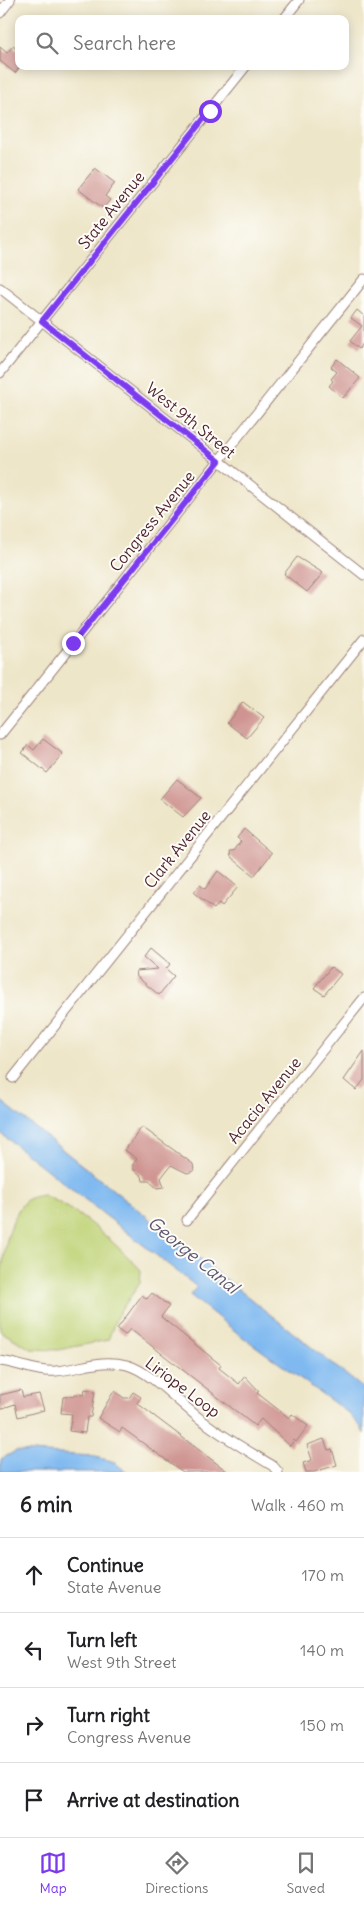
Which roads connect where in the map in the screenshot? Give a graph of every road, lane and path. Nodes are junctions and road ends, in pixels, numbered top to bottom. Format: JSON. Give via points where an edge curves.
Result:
{"nodes":[{"id":1,"x":10,"y":0,"type":"edge"},
{"id":2,"x":299,"y":0,"type":"edge"},
{"id":3,"x":0,"y":12,"type":"edge"},
{"id":4,"x":287,"y":15,"type":"edge"},
{"id":5,"x":243,"y":70,"type":"edge"},
{"id":6,"x":364,"y":279,"type":"edge"},
{"id":7,"x":0,"y":288,"type":"edge"},
{"id":8,"x":42,"y":321,"type":"junction"},
{"id":9,"x":0,"y":373,"type":"edge"},
{"id":10,"x":219,"y":461,"type":"junction"},
{"id":11,"x":364,"y":575,"type":"edge"},
{"id":12,"x":364,"y":639,"type":"edge"},
{"id":13,"x":0,"y":735,"type":"edge"},
{"id":14,"x":364,"y":998,"type":"edge"},
{"id":15,"x":13,"y":1078,"type":"dead end"},
{"id":16,"x":187,"y":1220,"type":"dead end"},
{"id":17,"x":0,"y":1361,"type":"edge"},
{"id":18,"x":278,"y":1472,"type":"edge"}],
"edges":[{"from":1,"to":3,"type":"street"},
{"from":2,"to":4,"type":"street"},
{"from":5,"to":8,"type":"street","name":"State Avenue"},
{"from":6,"to":10,"type":"street","name":"Congress Avenue"},
{"from":7,"to":8,"type":"street","name":"West 9th Street"},
{"from":8,"to":9,"type":"street","name":"State Avenue"},
{"from":8,"to":10,"type":"street","name":"West 9th Street"},
{"from":10,"to":11,"type":"street","name":"West 9th Street"},
{"from":10,"to":13,"type":"street","name":"Congress Avenue"},
{"from":12,"to":15,"type":"street","name":"Clark Avenue"},
{"from":14,"to":16,"type":"street","name":"Acacia Avenue"},
{"from":17,"to":18,"type":"street","name":"Liriope Loop","via":[[41,1371],[90,1363],[112,1362],[130,1366],[203,1422]]}]}
